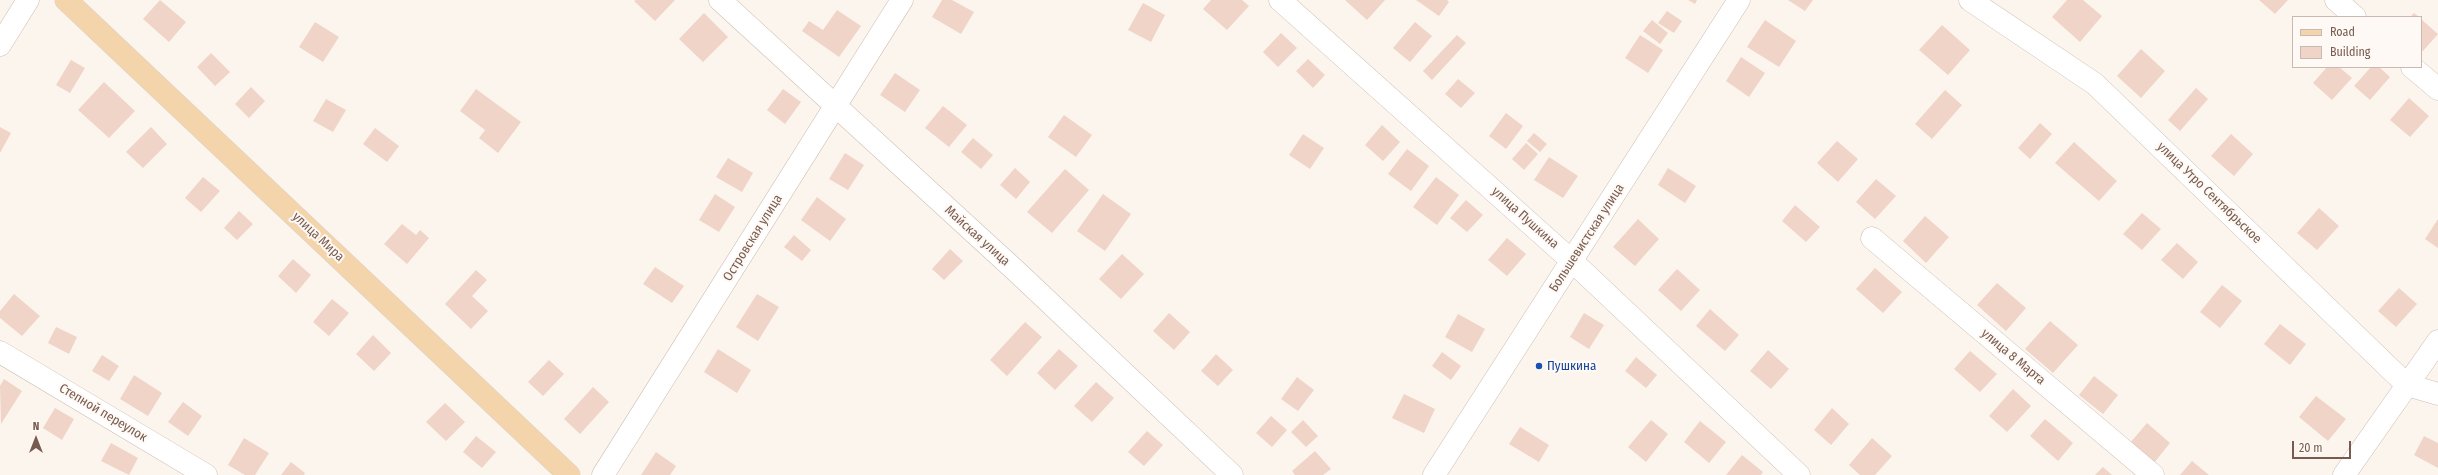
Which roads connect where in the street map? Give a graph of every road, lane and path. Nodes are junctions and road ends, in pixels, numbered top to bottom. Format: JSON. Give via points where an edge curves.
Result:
{"nodes":[{"id":1,"x":28,"y":0,"type":"edge"},
{"id":2,"x":66,"y":0,"type":"edge"},
{"id":3,"x":720,"y":0,"type":"edge"},
{"id":4,"x":902,"y":0,"type":"edge"},
{"id":5,"x":1280,"y":0,"type":"edge"},
{"id":6,"x":1739,"y":0,"type":"edge"},
{"id":7,"x":1970,"y":0,"type":"edge"},
{"id":8,"x":2336,"y":0,"type":"edge"},
{"id":9,"x":2354,"y":16,"type":"edge"},
{"id":10,"x":0,"y":44,"type":"edge"},
{"id":11,"x":2413,"y":68,"type":"edge"},
{"id":12,"x":2438,"y":89,"type":"edge"},
{"id":13,"x":836,"y":107,"type":"junction"},
{"id":14,"x":1872,"y":238,"type":"dead end"},
{"id":15,"x":1572,"y":260,"type":"junction"},
{"id":16,"x":2438,"y":341,"type":"edge"},
{"id":17,"x":0,"y":352,"type":"edge"},
{"id":18,"x":2407,"y":385,"type":"junction"},
{"id":19,"x":2438,"y":394,"type":"edge"},
{"id":20,"x":206,"y":475,"type":"edge"},
{"id":21,"x":569,"y":475,"type":"edge"},
{"id":22,"x":603,"y":475,"type":"edge"},
{"id":23,"x":1232,"y":475,"type":"edge"},
{"id":24,"x":1434,"y":475,"type":"edge"},
{"id":25,"x":1799,"y":475,"type":"edge"},
{"id":26,"x":2153,"y":475,"type":"edge"},
{"id":27,"x":2344,"y":475,"type":"edge"}],
"edges":[{"from":1,"to":10,"type":"street"},
{"from":2,"to":21,"type":"main road","name":"улица Мира"},
{"from":3,"to":13,"type":"street","name":"Майская улица"},
{"from":4,"to":13,"type":"street","name":"Островская улица"},
{"from":5,"to":15,"type":"street","name":"улица Пушкина"},
{"from":6,"to":15,"type":"street","name":"Большевистская улица"},
{"from":7,"to":18,"type":"street","name":"улица Утро Сентябрьское","via":[[2096,84]]},
{"from":8,"to":9,"type":"street"},
{"from":11,"to":12,"type":"street"},
{"from":13,"to":22,"type":"street","name":"Островская улица"},
{"from":13,"to":23,"type":"street","name":"Майская улица","via":[[1016,271]]},
{"from":14,"to":26,"type":"street","name":"улица 8 Марта"},
{"from":15,"to":24,"type":"street","name":"Большевистская улица"},
{"from":15,"to":25,"type":"street","name":"улица Пушкина"},
{"from":16,"to":18,"type":"street"},
{"from":17,"to":20,"type":"street","name":"Степной переулок"},
{"from":18,"to":19,"type":"street","name":"улица Утро Сентябрьское"},
{"from":18,"to":27,"type":"street"}]}
